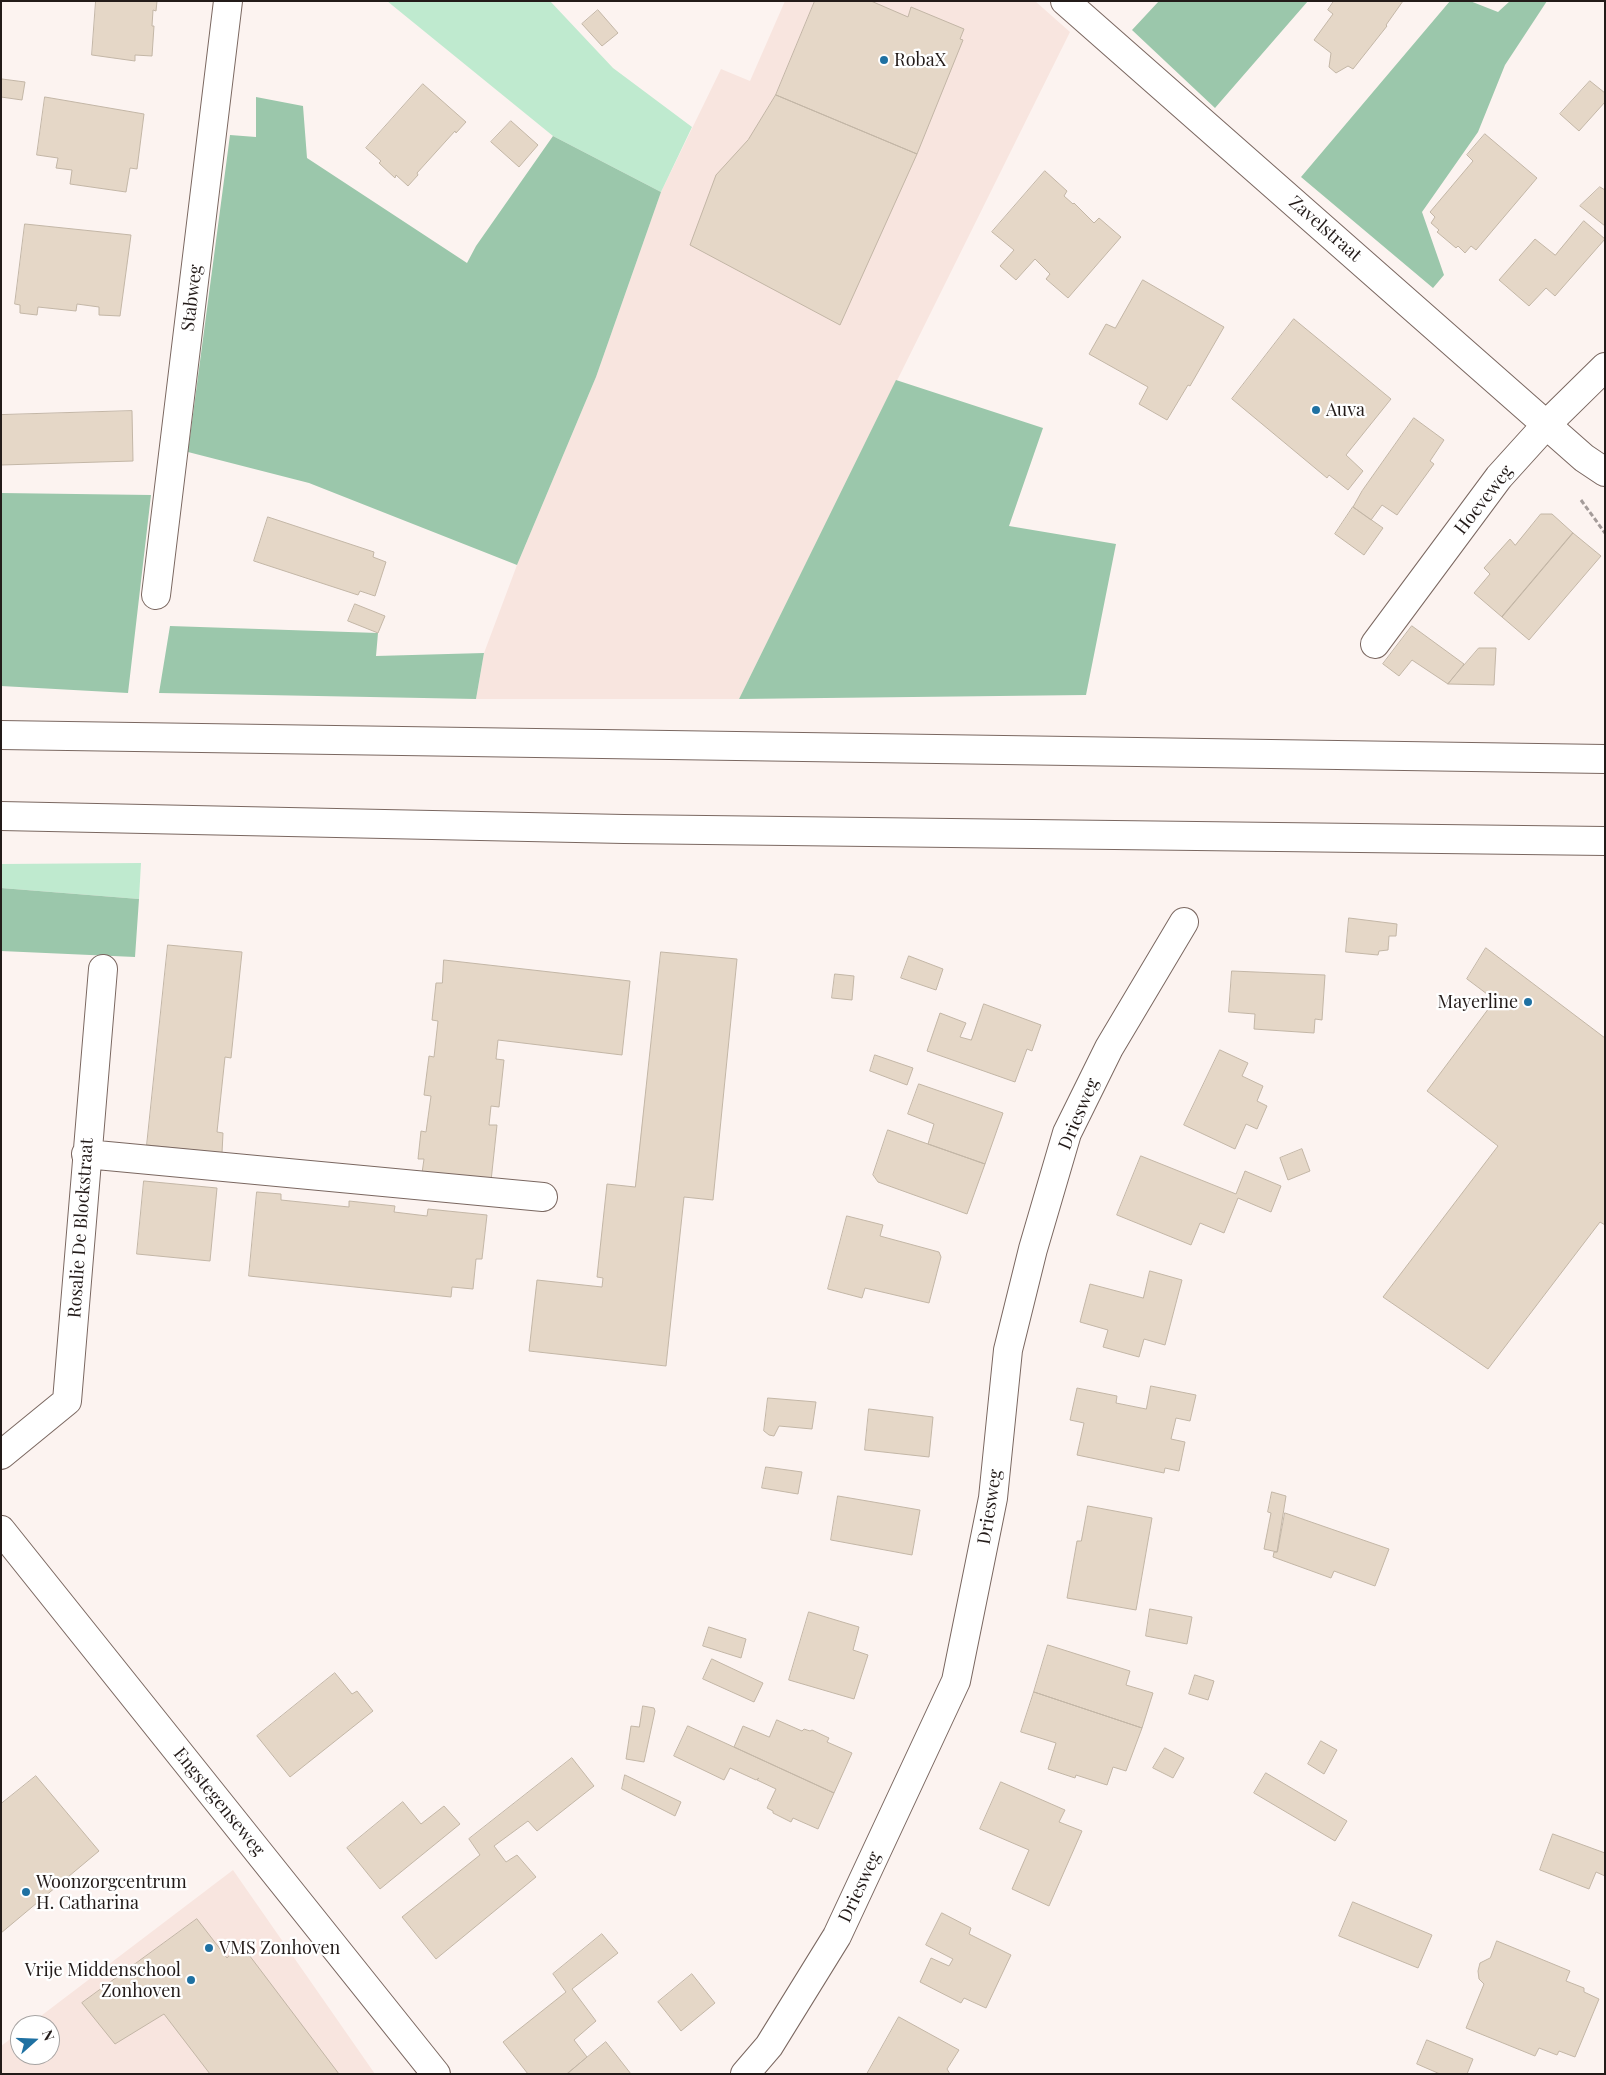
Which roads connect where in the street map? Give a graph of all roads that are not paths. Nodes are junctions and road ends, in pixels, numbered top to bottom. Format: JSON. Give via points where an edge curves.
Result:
{"nodes":[{"id":1,"x":228,"y":1,"type":"edge"},
{"id":2,"x":1065,"y":1,"type":"edge"},
{"id":3,"x":1605,"y":367,"type":"edge"},
{"id":4,"x":1548,"y":424,"type":"junction"},
{"id":5,"x":1594,"y":465,"type":"edge"},
{"id":6,"x":1605,"y":490,"type":"edge"},
{"id":7,"x":156,"y":595,"type":"dead end"},
{"id":8,"x":1375,"y":644,"type":"dead end"},
{"id":9,"x":1,"y":735,"type":"edge"},
{"id":10,"x":1605,"y":759,"type":"edge"},
{"id":11,"x":1,"y":816,"type":"edge"},
{"id":12,"x":1605,"y":842,"type":"edge"},
{"id":13,"x":1184,"y":922,"type":"dead end"},
{"id":14,"x":103,"y":969,"type":"dead end"},
{"id":15,"x":86,"y":1154,"type":"junction"},
{"id":16,"x":543,"y":1197,"type":"dead end"},
{"id":17,"x":1,"y":1455,"type":"edge"},
{"id":18,"x":1,"y":1530,"type":"edge"},
{"id":19,"x":436,"y":2074,"type":"edge"},
{"id":20,"x":745,"y":2074,"type":"edge"}],
"edges":[{"from":1,"to":7,"type":"main road","name":"Stabweg"},
{"from":2,"to":4,"type":"main road","name":"Zavelstraat"},
{"from":3,"to":4,"type":"main road","name":"Hoeveweg"},
{"from":4,"to":5,"type":"main road","name":"Zavelstraat"},
{"from":4,"to":8,"type":"main road","name":"Hoeveweg","via":[[1499,478]]},
{"from":5,"to":6,"type":"main road","name":"Zavelstraat"},
{"from":9,"to":10,"type":"main road"},
{"from":11,"to":12,"type":"main road","via":[[624,829]]},
{"from":13,"to":20,"type":"main road","name":"Driesweg","via":[[1109,1048],[1067,1133],[1008,1350],[993,1498],[956,1681],[837,1936],[769,2046]]},
{"from":14,"to":15,"type":"main road","name":"Rosalie De Blockstraat"},
{"from":15,"to":16,"type":"main road"},
{"from":15,"to":17,"type":"main road","name":"Rosalie De Blockstraat","via":[[67,1401]]},
{"from":18,"to":19,"type":"main road","name":"Engstegenseweg"}]}
